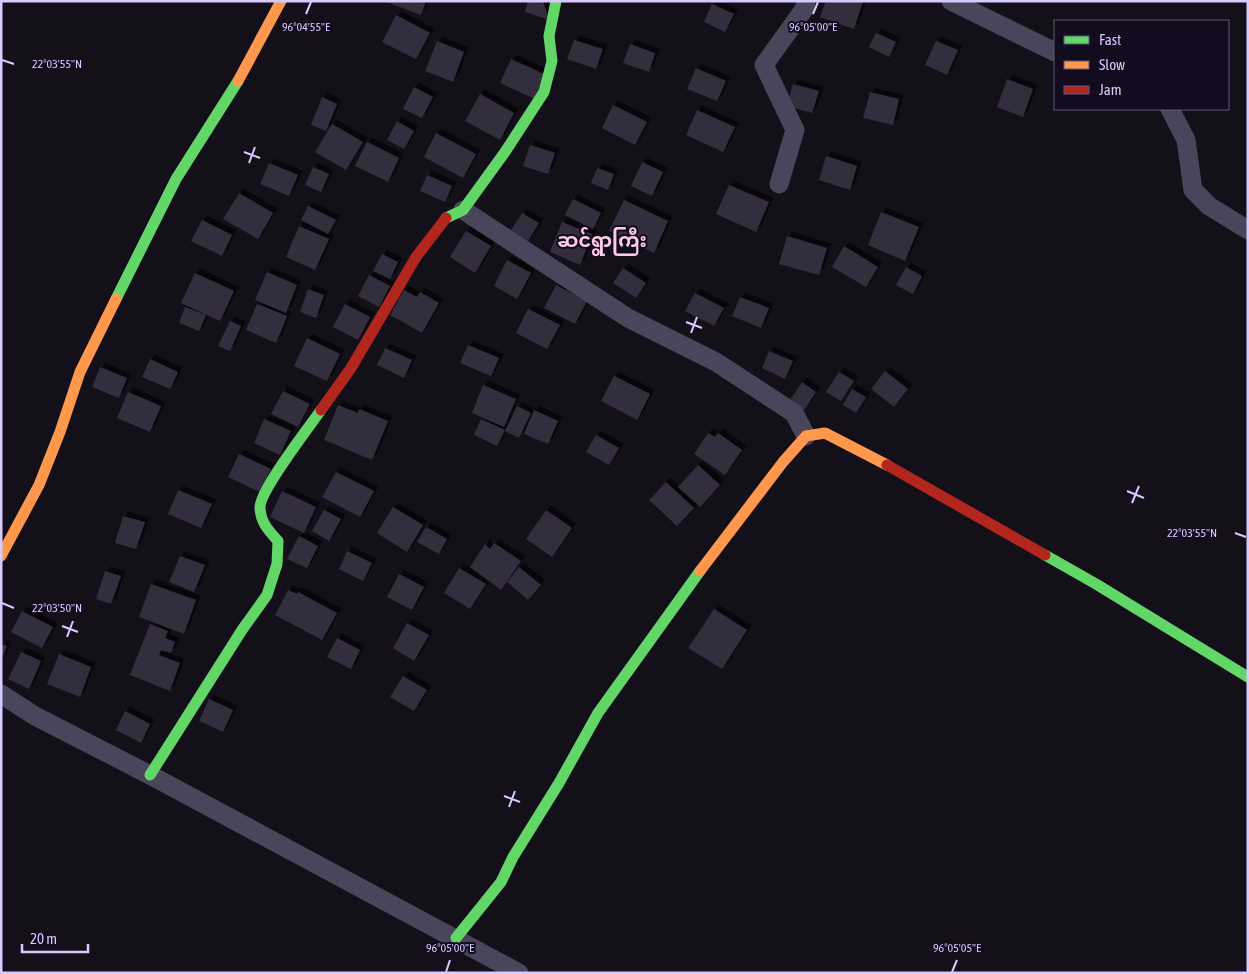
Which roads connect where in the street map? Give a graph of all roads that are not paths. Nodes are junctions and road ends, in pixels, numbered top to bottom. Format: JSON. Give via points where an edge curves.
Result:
{"nodes":[{"id":1,"x":281,"y":1,"type":"edge"},
{"id":2,"x":556,"y":1,"type":"edge"},
{"id":3,"x":806,"y":1,"type":"edge"},
{"id":4,"x":951,"y":1,"type":"edge"},
{"id":5,"x":1054,"y":52,"type":"edge"},
{"id":6,"x":1171,"y":110,"type":"edge"},
{"id":7,"x":779,"y":184,"type":"dead end"},
{"id":8,"x":463,"y":210,"type":"junction"},
{"id":9,"x":1248,"y":230,"type":"edge"},
{"id":10,"x":806,"y":436,"type":"junction"},
{"id":11,"x":1,"y":556,"type":"edge"},
{"id":12,"x":1248,"y":677,"type":"edge"},
{"id":13,"x":1,"y":694,"type":"edge"},
{"id":14,"x":150,"y":775,"type":"junction"},
{"id":15,"x":456,"y":938,"type":"junction"},
{"id":16,"x":518,"y":973,"type":"edge"}],
"edges":[{"from":1,"to":11,"type":"street","via":[[237,83],[176,179],[80,372],[39,485]]},
{"from":2,"to":8,"type":"street","via":[[549,36],[552,61],[544,92]]},
{"from":3,"to":7,"type":"street","via":[[764,65],[795,130]]},
{"from":4,"to":5,"type":"street"},
{"from":6,"to":9,"type":"street","via":[[1186,140],[1193,190],[1209,206]]},
{"from":8,"to":10,"type":"street","via":[[628,318],[716,362],[794,413]]},
{"from":8,"to":14,"type":"street","via":[[446,216],[416,256],[351,368],[271,481],[260,506],[265,526],[278,541],[277,564],[267,596]]},
{"from":10,"to":12,"type":"street","via":[[825,434],[881,461],[1096,584]]},
{"from":10,"to":15,"type":"street","via":[[706,564],[598,713],[501,882]]},
{"from":13,"to":14,"type":"street","via":[[35,716]]},
{"from":14,"to":15,"type":"street"},
{"from":15,"to":16,"type":"street"}]}
